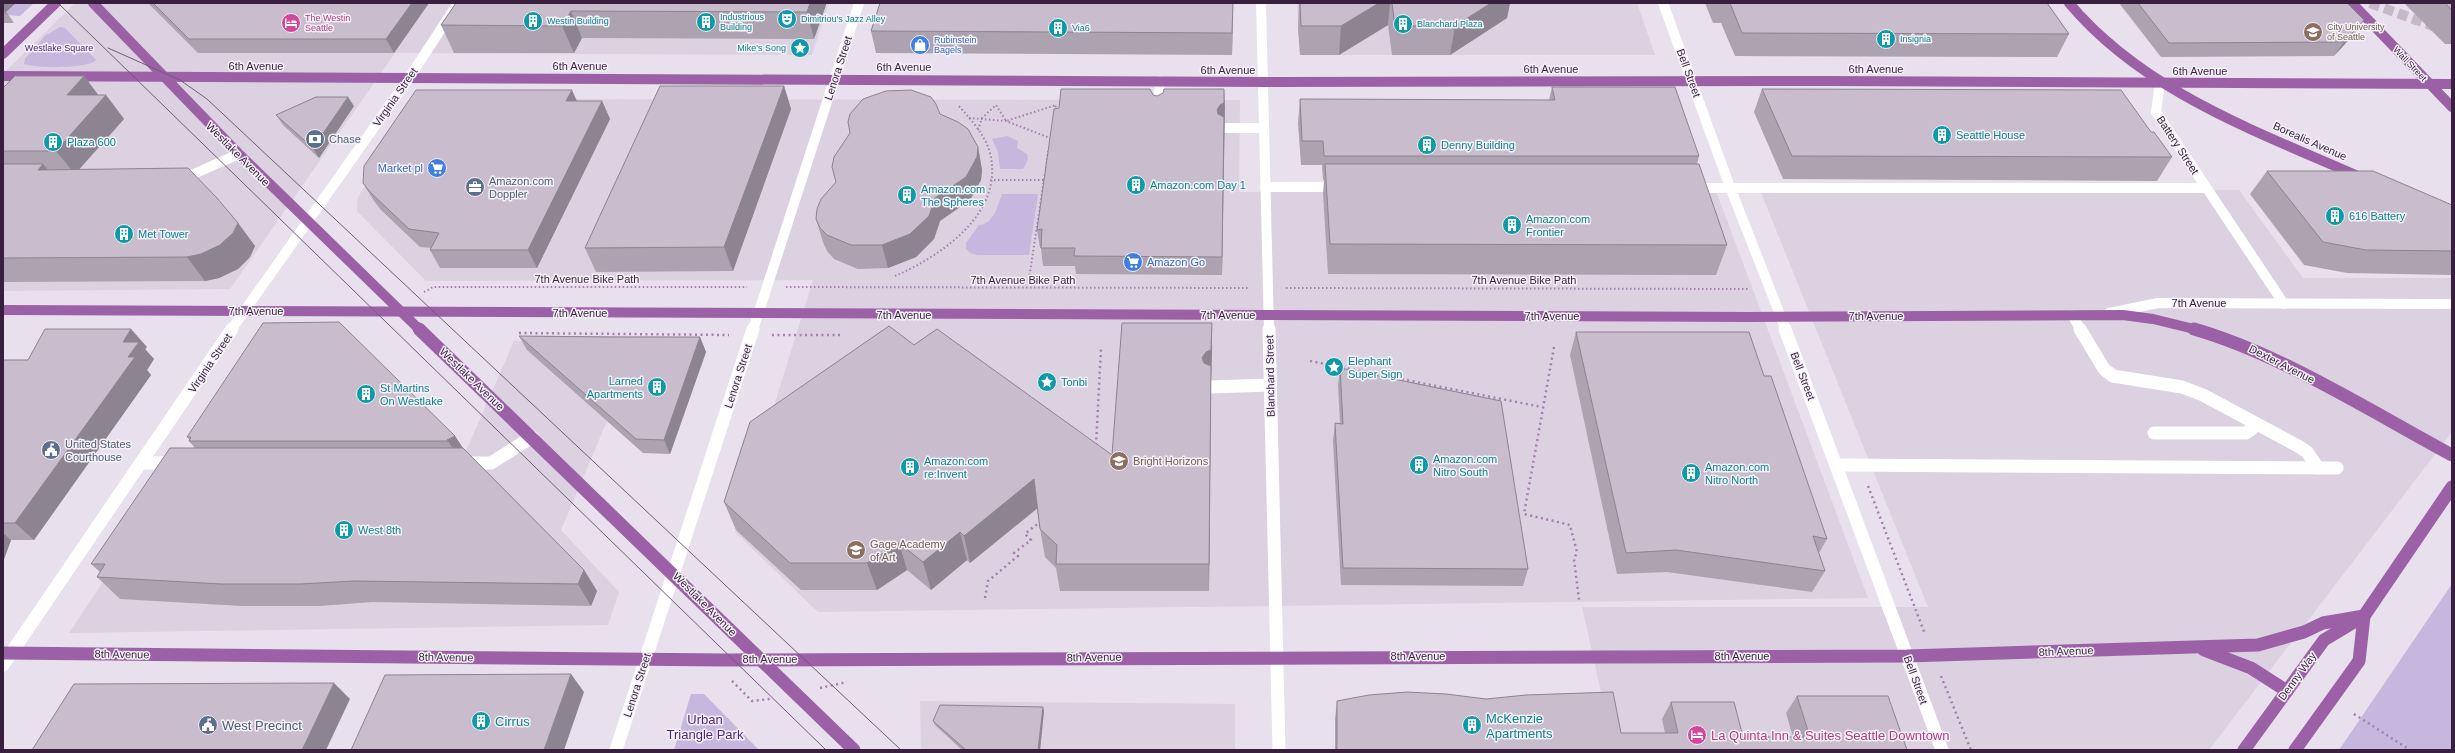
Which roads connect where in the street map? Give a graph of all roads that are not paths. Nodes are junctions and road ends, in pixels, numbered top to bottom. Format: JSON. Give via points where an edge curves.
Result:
{"nodes":[{"id":1,"x":56,"y":3,"type":"edge"},
{"id":2,"x":93,"y":3,"type":"edge"},
{"id":3,"x":458,"y":3,"type":"edge"},
{"id":4,"x":859,"y":3,"type":"edge"},
{"id":5,"x":1261,"y":3,"type":"edge"},
{"id":6,"x":1663,"y":3,"type":"edge"},
{"id":7,"x":2069,"y":3,"type":"edge"},
{"id":8,"x":2352,"y":3,"type":"edge"},
{"id":9,"x":3,"y":54,"type":"edge"},
{"id":10,"x":3,"y":76,"type":"edge"},
{"id":11,"x":165,"y":77,"type":"junction"},
{"id":12,"x":408,"y":78,"type":"junction"},
{"id":13,"x":835,"y":79,"type":"junction"},
{"id":14,"x":1160,"y":81,"type":"junction"},
{"id":15,"x":1693,"y":81,"type":"junction"},
{"id":16,"x":1261,"y":82,"type":"junction"},
{"id":17,"x":2160,"y":83,"type":"junction"},
{"id":18,"x":2430,"y":84,"type":"junction"},
{"id":19,"x":2452,"y":84,"type":"edge"},
{"id":20,"x":1158,"y":107,"type":"edge"},
{"id":21,"x":2452,"y":107,"type":"edge"},
{"id":22,"x":1224,"y":128,"type":"edge"},
{"id":23,"x":1263,"y":128,"type":"junction"},
{"id":24,"x":239,"y":154,"type":"junction"},
{"id":25,"x":168,"y":180,"type":"edge"},
{"id":26,"x":2371,"y":182,"type":"edge"},
{"id":27,"x":1265,"y":187,"type":"junction"},
{"id":28,"x":1348,"y":187,"type":"edge"},
{"id":29,"x":1682,"y":188,"type":"edge"},
{"id":30,"x":1730,"y":188,"type":"junction"},
{"id":31,"x":2205,"y":188,"type":"junction"},
{"id":32,"x":307,"y":221,"type":"junction"},
{"id":33,"x":2284,"y":304,"type":"junction"},
{"id":34,"x":2452,"y":304,"type":"edge"},
{"id":35,"x":3,"y":310,"type":"edge"},
{"id":36,"x":246,"y":311,"type":"junction"},
{"id":37,"x":403,"y":312,"type":"junction"},
{"id":38,"x":758,"y":314,"type":"junction"},
{"id":39,"x":1270,"y":315,"type":"junction"},
{"id":40,"x":2072,"y":315,"type":"junction"},
{"id":41,"x":2098,"y":315,"type":"junction"},
{"id":42,"x":1781,"y":317,"type":"junction"},
{"id":43,"x":1270,"y":385,"type":"junction"},
{"id":44,"x":1211,"y":387,"type":"edge"},
{"id":45,"x":2255,"y":423,"type":"junction"},
{"id":46,"x":2154,"y":433,"type":"dead end"},
{"id":47,"x":532,"y":437,"type":"junction"},
{"id":48,"x":2452,"y":455,"type":"edge"},
{"id":49,"x":142,"y":463,"type":"junction"},
{"id":50,"x":186,"y":463,"type":"edge"},
{"id":51,"x":452,"y":463,"type":"edge"},
{"id":52,"x":1836,"y":464,"type":"junction"},
{"id":53,"x":2318,"y":468,"type":"junction"},
{"id":54,"x":2337,"y":468,"type":"dead end"},
{"id":55,"x":2452,"y":487,"type":"edge"},
{"id":56,"x":674,"y":573,"type":"junction"},
{"id":57,"x":2364,"y":616,"type":"junction"},
{"id":58,"x":2185,"y":647,"type":"junction"},
{"id":59,"x":7,"y":653,"type":"edge"},
{"id":60,"x":1907,"y":656,"type":"junction"},
{"id":61,"x":1276,"y":657,"type":"junction"},
{"id":62,"x":646,"y":659,"type":"junction"},
{"id":63,"x":760,"y":659,"type":"junction"},
{"id":64,"x":3,"y":665,"type":"edge"},
{"id":65,"x":2287,"y":691,"type":"junction"},
{"id":66,"x":616,"y":750,"type":"edge"},
{"id":67,"x":854,"y":750,"type":"edge"},
{"id":68,"x":1279,"y":750,"type":"edge"},
{"id":69,"x":1942,"y":750,"type":"edge"},
{"id":70,"x":2244,"y":750,"type":"edge"},
{"id":71,"x":2295,"y":750,"type":"edge"}],
"edges":[{"from":1,"to":9,"type":"main road"},
{"from":2,"to":11,"type":"main road","name":"Westlake Avenue"},
{"from":3,"to":12,"type":"street","name":"Virginia Street"},
{"from":4,"to":13,"type":"street","name":"Lenora Street"},
{"from":5,"to":16,"type":"street","name":"Blanchard Street"},
{"from":6,"to":15,"type":"street","name":"Bell Street"},
{"from":7,"to":17,"type":"main road","via":[[2110,47]]},
{"from":8,"to":18,"type":"main road","name":"Wall Street"},
{"from":10,"to":11,"type":"main road","name":"6th Avenue"},
{"from":11,"to":12,"type":"main road","name":"6th Avenue"},
{"from":11,"to":24,"type":"main road","name":"Westlake Avenue"},
{"from":12,"to":13,"type":"main road","name":"6th Avenue"},
{"from":12,"to":32,"type":"street","name":"Virginia Street"},
{"from":13,"to":14,"type":"main road","name":"6th Avenue"},
{"from":13,"to":38,"type":"street","name":"Lenora Street"},
{"from":14,"to":16,"type":"main road","name":"6th Avenue"},
{"from":14,"to":20,"type":"street"},
{"from":15,"to":16,"type":"main road","name":"6th Avenue"},
{"from":15,"to":17,"type":"main road","name":"6th Avenue"},
{"from":15,"to":30,"type":"street","name":"Bell Street"},
{"from":16,"to":23,"type":"street","name":"Blanchard Street"},
{"from":17,"to":18,"type":"main road","name":"6th Avenue"},
{"from":17,"to":26,"type":"main road","name":"Borealis Avenue","via":[[2208,108]]},
{"from":17,"to":31,"type":"street","name":"Battery Street","via":[[2156,112]]},
{"from":18,"to":19,"type":"main road","name":"6th Avenue"},
{"from":18,"to":21,"type":"main road","name":"Wall Street"},
{"from":22,"to":23,"type":"street"},
{"from":23,"to":27,"type":"street","name":"Blanchard Street"},
{"from":24,"to":25,"type":"street","via":[[184,180]]},
{"from":24,"to":32,"type":"main road","name":"Westlake Avenue"},
{"from":27,"to":28,"type":"street"},
{"from":27,"to":39,"type":"street","name":"Blanchard Street"},
{"from":29,"to":30,"type":"street"},
{"from":30,"to":31,"type":"street"},
{"from":30,"to":42,"type":"street","name":"Bell Street"},
{"from":31,"to":33,"type":"street","name":"Battery Street"},
{"from":32,"to":36,"type":"street","name":"Virginia Street"},
{"from":32,"to":37,"type":"main road","name":"Westlake Avenue"},
{"from":33,"to":34,"type":"street","name":"7th Avenue"},
{"from":33,"to":41,"type":"street","name":"7th Avenue","via":[[2158,303]]},
{"from":35,"to":36,"type":"main road","name":"7th Avenue"},
{"from":36,"to":37,"type":"main road","name":"7th Avenue"},
{"from":36,"to":49,"type":"street","name":"Virginia Street"},
{"from":37,"to":38,"type":"main road","name":"7th Avenue"},
{"from":37,"to":47,"type":"main road","name":"Westlake Avenue"},
{"from":38,"to":39,"type":"main road","name":"7th Avenue"},
{"from":38,"to":56,"type":"street","name":"Lenora Street"},
{"from":39,"to":42,"type":"main road","name":"7th Avenue"},
{"from":39,"to":43,"type":"street","name":"Blanchard Street"},
{"from":40,"to":41,"type":"main road","name":"7th Avenue"},
{"from":40,"to":42,"type":"main road","name":"7th Avenue"},
{"from":40,"to":45,"type":"street","via":[[2104,369],[2113,376],[2182,388]]},
{"from":41,"to":48,"type":"main road","name":"Dexter Avenue","via":[[2163,320],[2232,340],[2286,365]]},
{"from":42,"to":52,"type":"street","name":"Bell Street"},
{"from":43,"to":44,"type":"street"},
{"from":43,"to":61,"type":"street","name":"Blanchard Street"},
{"from":45,"to":46,"type":"street","via":[[2246,433]]},
{"from":45,"to":53,"type":"street","via":[[2307,452]]},
{"from":47,"to":51,"type":"street","via":[[490,463]]},
{"from":47,"to":56,"type":"main road","name":"Westlake Avenue"},
{"from":49,"to":50,"type":"street"},
{"from":49,"to":59,"type":"street","name":"Virginia Street"},
{"from":52,"to":53,"type":"street"},
{"from":52,"to":60,"type":"street","name":"Bell Street"},
{"from":53,"to":54,"type":"street"},
{"from":55,"to":57,"type":"main road","name":"Denny Way"},
{"from":56,"to":62,"type":"street","name":"Lenora Street"},
{"from":56,"to":63,"type":"main road","name":"Westlake Avenue"},
{"from":57,"to":58,"type":"main road","via":[[2323,623],[2304,632],[2258,645]]},
{"from":57,"to":65,"type":"main road","name":"Denny Way","via":[[2324,640]]},
{"from":57,"to":71,"type":"main road","name":"Denny Way","via":[[2359,661]]},
{"from":58,"to":60,"type":"main road","name":"8th Avenue"},
{"from":58,"to":65,"type":"main road","via":[[2211,652],[2238,662]]},
{"from":59,"to":62,"type":"main road","name":"8th Avenue"},
{"from":59,"to":64,"type":"street","name":"Virginia Street"},
{"from":60,"to":61,"type":"main road","name":"8th Avenue"},
{"from":60,"to":69,"type":"street","name":"Bell Street"},
{"from":61,"to":63,"type":"main road","name":"8th Avenue"},
{"from":61,"to":68,"type":"street","name":"Blanchard Street"},
{"from":62,"to":63,"type":"main road","name":"8th Avenue"},
{"from":62,"to":66,"type":"street","name":"Lenora Street"},
{"from":63,"to":67,"type":"main road","name":"Westlake Avenue"},
{"from":65,"to":70,"type":"main road","name":"Denny Way"}]}
